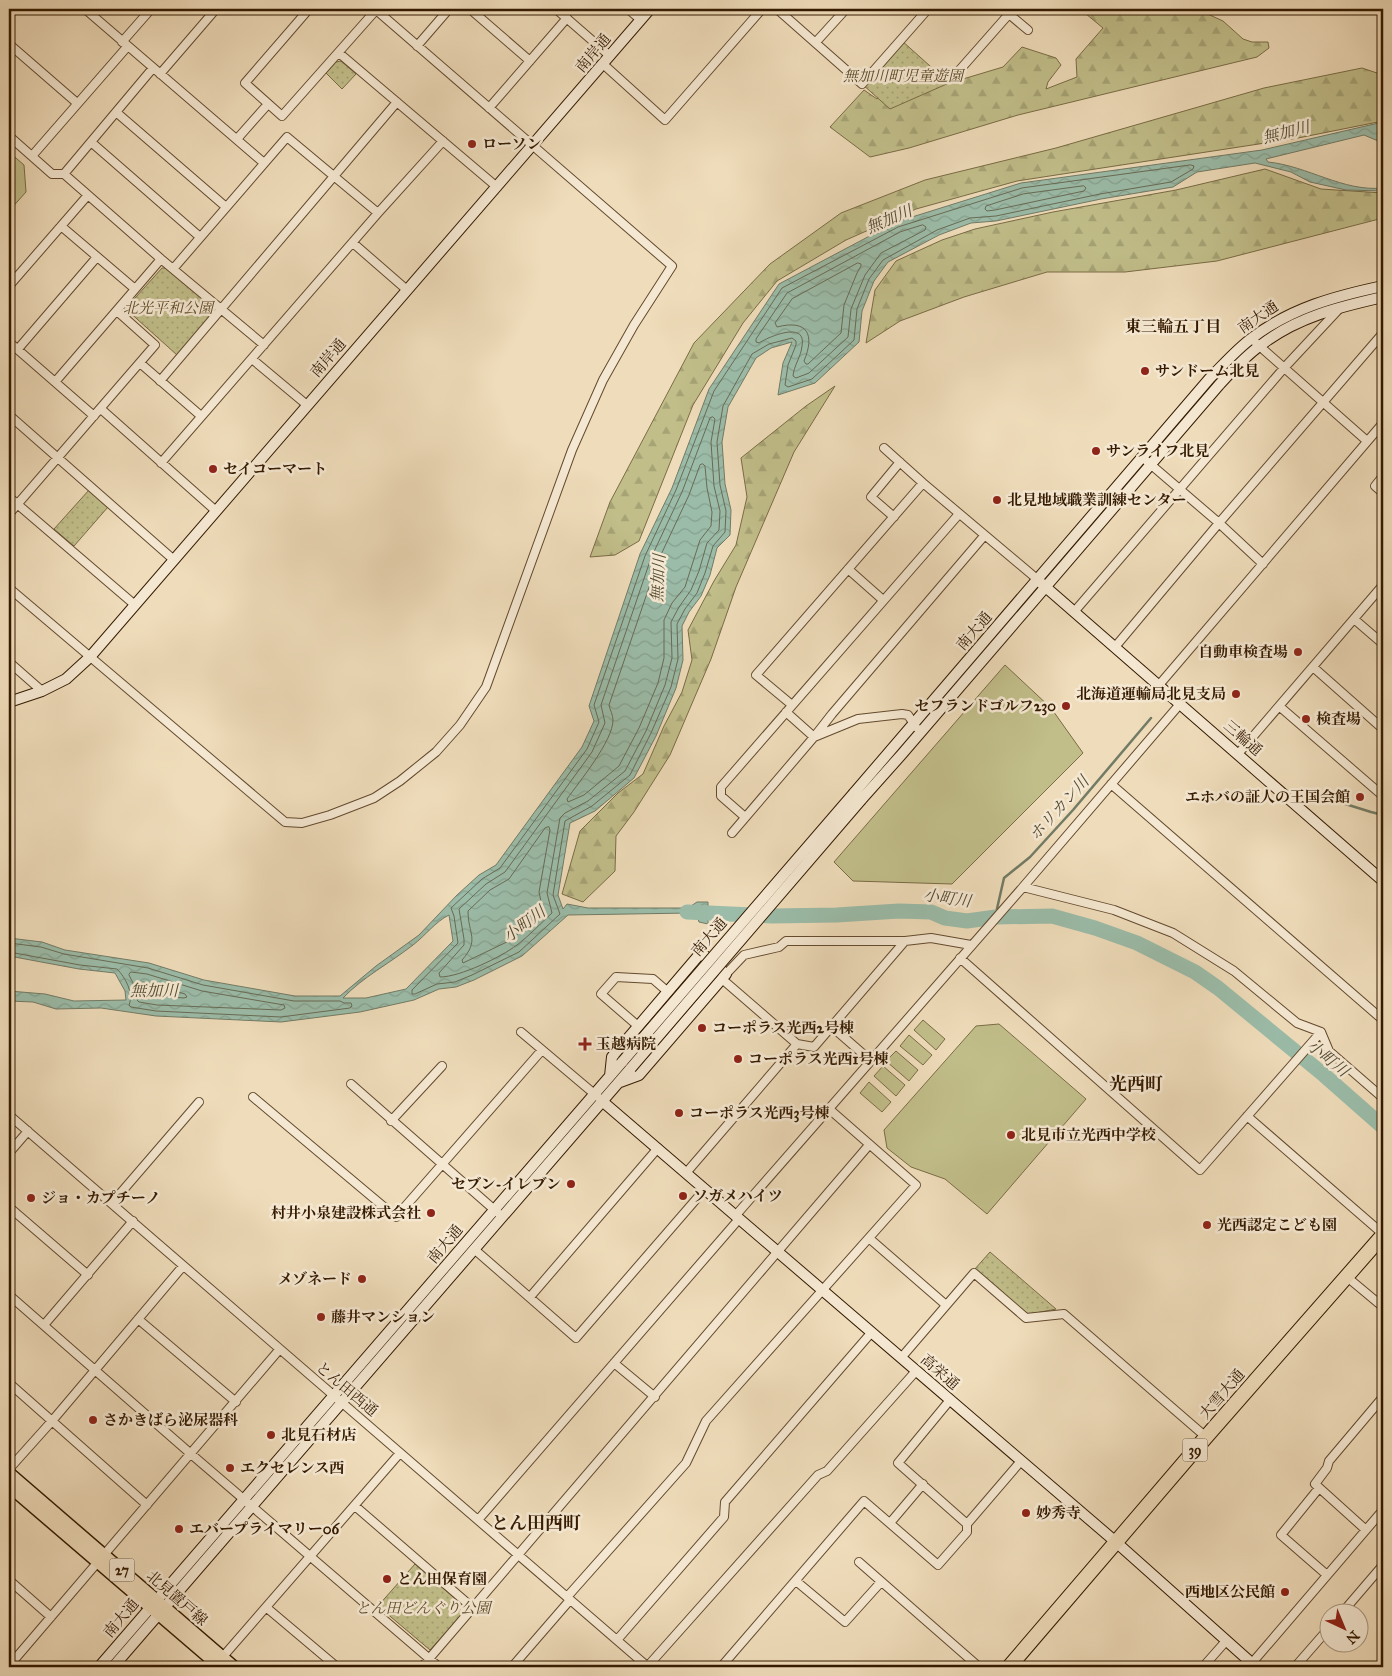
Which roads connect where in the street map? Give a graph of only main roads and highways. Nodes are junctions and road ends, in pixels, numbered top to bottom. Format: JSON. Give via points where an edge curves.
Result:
{"nodes":[{"id":1,"x":1383,"y":1234,"type":"edge"},
{"id":2,"x":9,"y":1473,"type":"edge"},
{"id":3,"x":9,"y":1486,"type":"edge"},
{"id":4,"x":101,"y":1558,"type":"junction"},
{"id":5,"x":218,"y":1664,"type":"edge"},
{"id":6,"x":234,"y":1667,"type":"edge"},
{"id":7,"x":1009,"y":1667,"type":"edge"}],
"edges":[{"from":1,"to":7,"type":"highway","name":"大雪大通","number":"39"},
{"from":2,"to":4,"type":"main road","name":"北見置戸線","number":"27"},
{"from":3,"to":4,"type":"main road","name":"北見置戸線","number":"27"},
{"from":4,"to":5,"type":"main road","name":"北見置戸線","number":"27"},
{"from":5,"to":6,"type":"main road","name":"北見置戸線","number":"27"}]}
